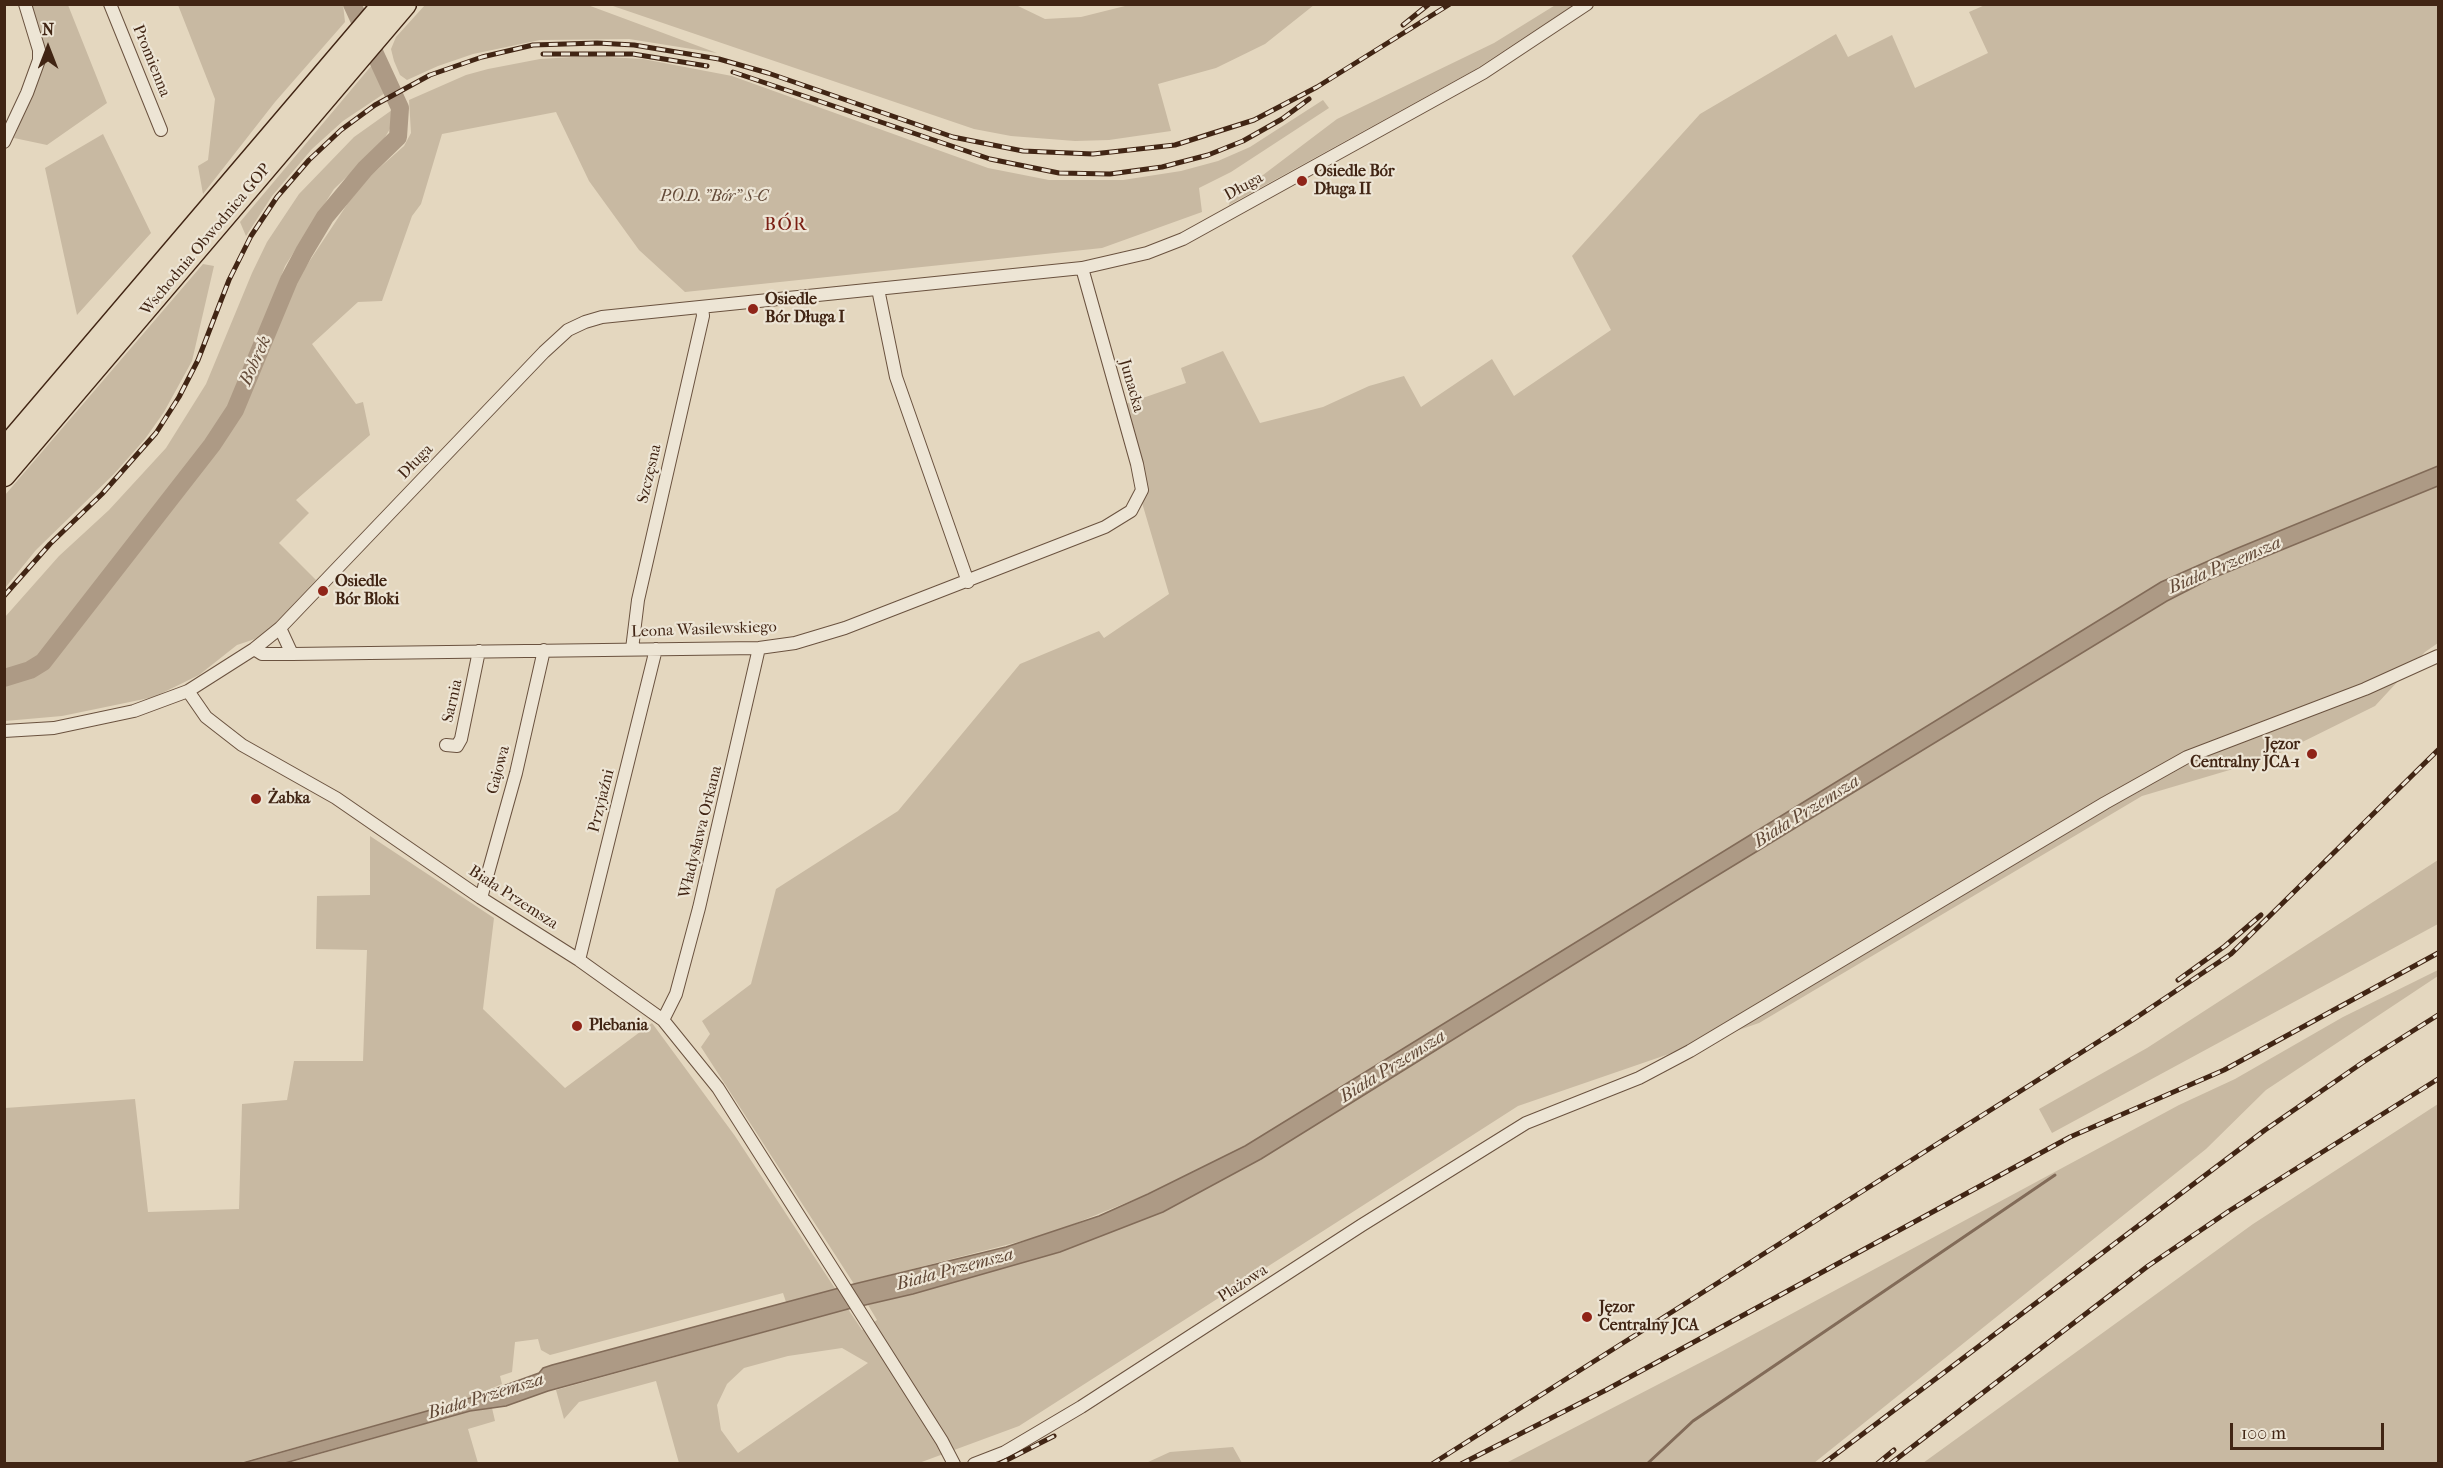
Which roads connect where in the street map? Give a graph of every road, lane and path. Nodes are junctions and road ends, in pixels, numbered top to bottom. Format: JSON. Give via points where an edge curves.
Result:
{"nodes":[{"id":1,"x":25,"y":4,"type":"edge"},
{"id":2,"x":110,"y":4,"type":"edge"},
{"id":3,"x":384,"y":4,"type":"edge"},
{"id":4,"x":405,"y":4,"type":"edge"},
{"id":5,"x":1587,"y":4,"type":"edge"},
{"id":6,"x":161,"y":130,"type":"dead end"},
{"id":7,"x":4,"y":142,"type":"edge"},
{"id":8,"x":1082,"y":267,"type":"junction"},
{"id":9,"x":158,"y":284,"type":"junction"},
{"id":10,"x":878,"y":289,"type":"junction"},
{"id":11,"x":702,"y":307,"type":"junction"},
{"id":12,"x":4,"y":450,"type":"edge"},
{"id":13,"x":4,"y":475,"type":"edge"},
{"id":14,"x":1131,"y":511,"type":"joint"},
{"id":15,"x":968,"y":582,"type":"junction"},
{"id":16,"x":280,"y":628,"type":"junction"},
{"id":17,"x":759,"y":648,"type":"junction"},
{"id":18,"x":254,"y":649,"type":"junction"},
{"id":19,"x":632,"y":649,"type":"junction"},
{"id":20,"x":656,"y":649,"type":"junction"},
{"id":21,"x":544,"y":650,"type":"junction"},
{"id":22,"x":479,"y":651,"type":"junction"},
{"id":23,"x":292,"y":654,"type":"junction"},
{"id":24,"x":2439,"y":656,"type":"edge"},
{"id":25,"x":188,"y":691,"type":"junction"},
{"id":26,"x":4,"y":731,"type":"edge"},
{"id":27,"x":446,"y":745,"type":"dead end"},
{"id":28,"x":481,"y":898,"type":"junction"},
{"id":29,"x":579,"y":960,"type":"junction"},
{"id":30,"x":663,"y":1020,"type":"junction"},
{"id":31,"x":954,"y":1464,"type":"edge"},
{"id":32,"x":974,"y":1464,"type":"edge"}],
"edges":[{"from":1,"to":7,"type":"street","via":[[38,43],[39,60]]},
{"from":2,"to":6,"type":"street","name":"Promienna"},
{"from":3,"to":9,"type":"highway","name":"Wschodnia Obwodnica GOP"},
{"from":4,"to":9,"type":"highway","name":"Wschodnia Obwodnica GOP"},
{"from":5,"to":8,"type":"street","name":"Długa","via":[[1482,73],[1183,239],[1147,254]]},
{"from":8,"to":10,"type":"street","name":"Długa"},
{"from":8,"to":14,"type":"street","name":"Junacka","via":[[1137,464],[1142,490]]},
{"from":9,"to":12,"type":"highway","name":"Wschodnia Obwodnica GOP"},
{"from":9,"to":13,"type":"highway","name":"Wschodnia Obwodnica GOP"},
{"from":10,"to":11,"type":"street","name":"Długa"},
{"from":10,"to":15,"type":"street","via":[[896,377]]},
{"from":11,"to":16,"type":"street","name":"Długa","via":[[602,317],[568,330]]},
{"from":11,"to":19,"type":"street","name":"Szczęsna","via":[[638,600]]},
{"from":14,"to":15,"type":"street","name":"Leona Wasilewskiego","via":[[1105,527]]},
{"from":15,"to":17,"type":"street","name":"Leona Wasilewskiego","via":[[819,637]]},
{"from":16,"to":18,"type":"street","name":"Długa"},
{"from":16,"to":23,"type":"street"},
{"from":17,"to":20,"type":"street","name":"Leona Wasilewskiego"},
{"from":17,"to":30,"type":"street","name":"Władysława Orkana","via":[[699,908],[676,994]]},
{"from":18,"to":23,"type":"street","name":"Leona Wasilewskiego","via":[[262,654]]},
{"from":18,"to":25,"type":"street","name":"Długa"},
{"from":19,"to":20,"type":"street","name":"Leona Wasilewskiego"},
{"from":19,"to":21,"type":"street","name":"Leona Wasilewskiego"},
{"from":20,"to":29,"type":"street","name":"Przyjaźni"},
{"from":21,"to":22,"type":"street","name":"Leona Wasilewskiego"},
{"from":21,"to":28,"type":"street","name":"Gajowa"},
{"from":22,"to":23,"type":"street","name":"Leona Wasilewskiego"},
{"from":22,"to":27,"type":"street","name":"Sarnia","via":[[461,739],[457,746]]},
{"from":24,"to":32,"type":"street","name":"Plażowa","via":[[2365,689],[2187,757],[1690,1051],[1639,1078],[1526,1123],[1081,1407],[1005,1452]]},
{"from":25,"to":26,"type":"street","name":"Długa","via":[[107,717],[54,728]]},
{"from":25,"to":28,"type":"street","name":"Biała Przemsza","via":[[206,717],[242,745],[336,798]]},
{"from":28,"to":29,"type":"street","name":"Biała Przemsza"},
{"from":29,"to":30,"type":"street","name":"Biała Przemsza"},
{"from":30,"to":31,"type":"street","name":"Biała Przemsza","via":[[718,1088]]}]}
